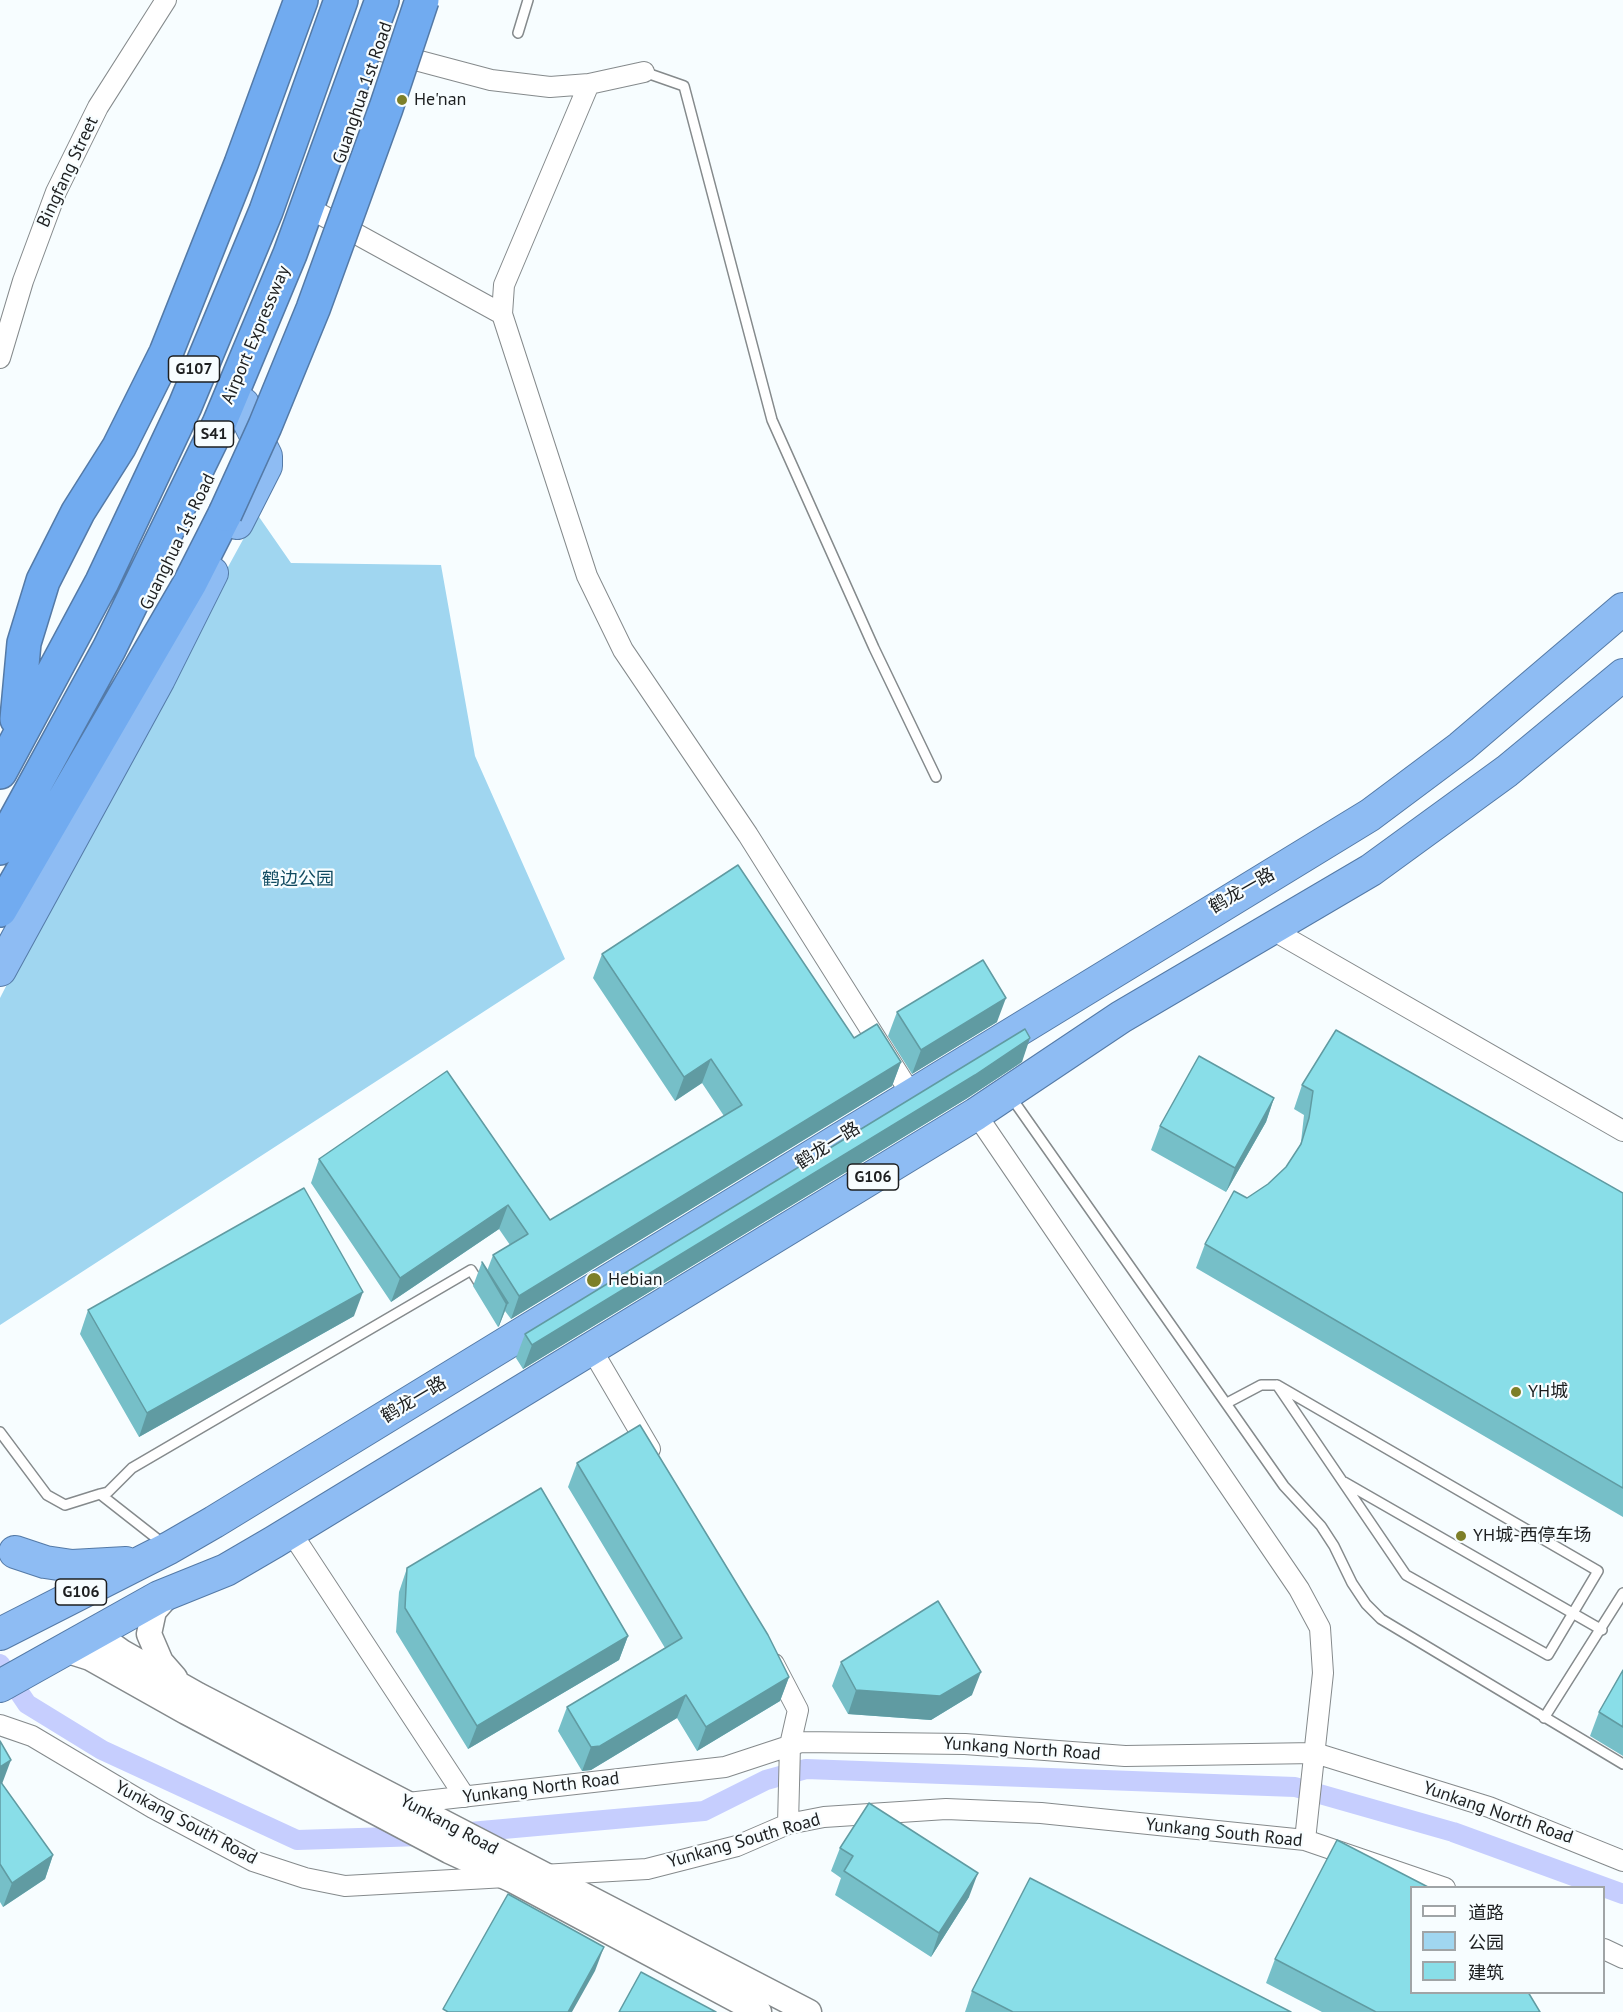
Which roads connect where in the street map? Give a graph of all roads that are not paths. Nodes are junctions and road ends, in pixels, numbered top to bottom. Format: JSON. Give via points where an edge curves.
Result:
{"nodes":[{"id":1,"x":166,"y":0,"type":"edge"},
{"id":2,"x":301,"y":0,"type":"edge"},
{"id":3,"x":331,"y":0,"type":"edge"},
{"id":4,"x":341,"y":0,"type":"edge"},
{"id":5,"x":382,"y":0,"type":"edge"},
{"id":6,"x":396,"y":0,"type":"edge"},
{"id":7,"x":422,"y":0,"type":"edge"},
{"id":8,"x":528,"y":0,"type":"edge"},
{"id":9,"x":518,"y":33,"type":"dead end"},
{"id":10,"x":378,"y":50,"type":"junction"},
{"id":11,"x":644,"y":72,"type":"joint"},
{"id":12,"x":590,"y":84,"type":"junction"},
{"id":13,"x":320,"y":214,"type":"junction"},
{"id":14,"x":502,"y":314,"type":"junction"},
{"id":15,"x":0,"y":358,"type":"edge"},
{"id":16,"x":243,"y":404,"type":"junction"},
{"id":17,"x":1623,"y":609,"type":"edge"},
{"id":18,"x":1623,"y":675,"type":"edge"},
{"id":19,"x":16,"y":719,"type":"junction"},
{"id":20,"x":0,"y":748,"type":"edge"},
{"id":21,"x":0,"y":772,"type":"edge"},
{"id":22,"x":936,"y":777,"type":"dead end"},
{"id":23,"x":0,"y":849,"type":"edge"},
{"id":24,"x":0,"y":864,"type":"edge"},
{"id":25,"x":0,"y":910,"type":"edge"},
{"id":26,"x":1271,"y":928,"type":"junction"},
{"id":27,"x":0,"y":970,"type":"edge"},
{"id":28,"x":1008,"y":1093,"type":"junction"},
{"id":29,"x":911,"y":1094,"type":"junction"},
{"id":30,"x":976,"y":1113,"type":"junction"},
{"id":31,"x":1623,"y":1131,"type":"edge"},
{"id":32,"x":490,"y":1299,"type":"dead end"},
{"id":33,"x":592,"y":1350,"type":"junction"},
{"id":34,"x":1277,"y":1385,"type":"junction"},
{"id":35,"x":1227,"y":1403,"type":"junction"},
{"id":36,"x":0,"y":1432,"type":"edge"},
{"id":37,"x":660,"y":1467,"type":"edge"},
{"id":38,"x":1342,"y":1481,"type":"junction"},
{"id":39,"x":100,"y":1494,"type":"junction"},
{"id":40,"x":291,"y":1532,"type":"junction"},
{"id":41,"x":8,"y":1545,"type":"edge"},
{"id":42,"x":162,"y":1551,"type":"junction"},
{"id":43,"x":1623,"y":1593,"type":"edge"},
{"id":44,"x":169,"y":1594,"type":"junction"},
{"id":45,"x":63,"y":1601,"type":"junction"},
{"id":46,"x":1573,"y":1613,"type":"junction"},
{"id":47,"x":1602,"y":1630,"type":"junction"},
{"id":48,"x":3,"y":1632,"type":"edge"},
{"id":49,"x":94,"y":1632,"type":"junction"},
{"id":50,"x":765,"y":1644,"type":"edge"},
{"id":51,"x":62,"y":1649,"type":"junction"},
{"id":52,"x":0,"y":1686,"type":"edge"},
{"id":53,"x":185,"y":1688,"type":"junction"},
{"id":54,"x":1544,"y":1718,"type":"junction"},
{"id":55,"x":0,"y":1725,"type":"edge"},
{"id":56,"x":790,"y":1745,"type":"junction"},
{"id":57,"x":1315,"y":1753,"type":"junction"},
{"id":58,"x":1623,"y":1764,"type":"edge"},
{"id":59,"x":465,"y":1797,"type":"junction"},
{"id":60,"x":414,"y":1806,"type":"junction"},
{"id":61,"x":788,"y":1824,"type":"junction"},
{"id":62,"x":1305,"y":1840,"type":"junction"},
{"id":63,"x":1623,"y":1861,"type":"edge"},
{"id":64,"x":543,"y":1875,"type":"junction"},
{"id":65,"x":506,"y":1877,"type":"junction"},
{"id":66,"x":1443,"y":1886,"type":"edge"},
{"id":67,"x":1605,"y":1949,"type":"edge"},
{"id":68,"x":1623,"y":1958,"type":"edge"},
{"id":69,"x":759,"y":2012,"type":"edge"},
{"id":70,"x":808,"y":2012,"type":"edge"}],
"edges":[{"from":1,"to":15,"type":"street","name":"Bingfang Street","via":[[98,107],[56,192]]},
{"from":2,"to":19,"type":"highway","via":[[166,353],[119,447],[78,512],[43,580],[24,643]]},
{"from":3,"to":19,"type":"highway","number":"G107","via":[[258,210],[191,377],[118,529]]},
{"from":4,"to":21,"type":"highway","name":"Airport Expressway","number":"S41","via":[[266,211],[185,406],[108,571]]},
{"from":5,"to":23,"type":"highway","name":"Airport Expressway","number":"S41","via":[[298,234],[219,424],[109,649]]},
{"from":6,"to":10,"type":"highway","name":"Guanghua 1st Road"},
{"from":7,"to":25,"type":"highway","bridge":true,"via":[[313,309],[225,514],[190,583]]},
{"from":8,"to":9,"type":"lane"},
{"from":10,"to":12,"type":"street","via":[[491,80],[549,87]]},
{"from":10,"to":13,"type":"highway","name":"Guanghua 1st Road"},
{"from":11,"to":12,"type":"street"},
{"from":11,"to":22,"type":"lane","via":[[684,86],[772,420],[873,648]]},
{"from":12,"to":14,"type":"street","via":[[504,285]]},
{"from":13,"to":14,"type":"street"},
{"from":13,"to":16,"type":"highway","name":"Guanghua 1st Road"},
{"from":14,"to":29,"type":"street","via":[[587,576],[623,650],[748,834]]},
{"from":16,"to":24,"type":"highway","name":"Guanghua 1st Road","via":[[182,537],[117,662]]},
{"from":16,"to":27,"type":"highway","via":[[266,456],[266,466],[159,679]]},
{"from":17,"to":29,"type":"highway","name":"鹤龙一路","number":"G106","via":[[1461,747],[1395,797]]},
{"from":18,"to":26,"type":"highway","number":"G106","via":[[1556,733],[1417,837],[1371,870]]},
{"from":19,"to":20,"type":"highway","number":"G107"},
{"from":26,"to":28,"type":"highway","number":"G106","via":[[1120,1017]]},
{"from":26,"to":31,"type":"street"},
{"from":28,"to":30,"type":"highway","number":"G106"},
{"from":28,"to":35,"type":"lane"},
{"from":29,"to":42,"type":"highway","name":"鹤龙一路","number":"G106"},
{"from":30,"to":33,"type":"highway","number":"G106"},
{"from":30,"to":57,"type":"street","via":[[1299,1589],[1320,1628],[1323,1673]]},
{"from":32,"to":39,"type":"lane","via":[[471,1270],[132,1468],[108,1492]]},
{"from":33,"to":37,"type":"street"},
{"from":33,"to":40,"type":"highway","number":"G106"},
{"from":34,"to":35,"type":"lane","via":[[1261,1384]]},
{"from":34,"to":38,"type":"lane"},
{"from":34,"to":46,"type":"lane","via":[[1598,1571]]},
{"from":35,"to":54,"type":"lane","via":[[1284,1486],[1321,1526],[1352,1583],[1381,1618]]},
{"from":36,"to":39,"type":"lane","via":[[47,1495],[65,1504]]},
{"from":38,"to":46,"type":"lane"},
{"from":38,"to":46,"type":"lane","via":[[1406,1575],[1548,1655]]},
{"from":39,"to":42,"type":"lane"},
{"from":40,"to":44,"type":"highway","number":"G106","via":[[226,1570]]},
{"from":40,"to":59,"type":"street"},
{"from":41,"to":42,"type":"highway","number":"G106","via":[[45,1562],[72,1566],[118,1564]]},
{"from":41,"to":45,"type":"highway"},
{"from":42,"to":45,"type":"highway","name":"鹤龙一路","number":"G106"},
{"from":43,"to":47,"type":"lane"},
{"from":44,"to":49,"type":"highway","number":"G106"},
{"from":44,"to":53,"type":"street","via":[[154,1611],[149,1634],[161,1662]]},
{"from":45,"to":48,"type":"highway","name":"鹤龙一路","number":"G106"},
{"from":45,"to":49,"type":"highway"},
{"from":46,"to":47,"type":"lane"},
{"from":47,"to":54,"type":"lane"},
{"from":49,"to":51,"type":"highway","number":"G106"},
{"from":49,"to":53,"type":"street","name":"Yunkang Road"},
{"from":50,"to":56,"type":"street","via":[[798,1710]]},
{"from":51,"to":52,"type":"highway","number":"G106"},
{"from":51,"to":65,"type":"street","name":"Yunkang Road","via":[[90,1658],[449,1851]]},
{"from":53,"to":60,"type":"street","name":"Yunkang Road"},
{"from":54,"to":58,"type":"lane"},
{"from":55,"to":65,"type":"street","name":"Yunkang South Road","via":[[32,1736],[153,1809],[253,1861],[305,1878],[345,1887]]},
{"from":56,"to":57,"type":"street","name":"Yunkang North Road","via":[[832,1741],[965,1744],[1125,1756]]},
{"from":56,"to":59,"type":"street","name":"Yunkang North Road","via":[[724,1767]]},
{"from":56,"to":61,"type":"street"},
{"from":57,"to":62,"type":"street"},
{"from":57,"to":63,"type":"street","name":"Yunkang North Road","via":[[1489,1808]]},
{"from":59,"to":60,"type":"street","name":"Yunkang North Road"},
{"from":60,"to":64,"type":"street","name":"Yunkang Road"},
{"from":61,"to":62,"type":"street","name":"Yunkang South Road","via":[[835,1816],[946,1809],[1041,1814]]},
{"from":61,"to":64,"type":"street","name":"Yunkang South Road","via":[[737,1846],[647,1869]]},
{"from":62,"to":66,"type":"street","name":"Yunkang South Road"},
{"from":64,"to":65,"type":"street","name":"Yunkang South Road"},
{"from":64,"to":70,"type":"street","name":"Yunkang Road"},
{"from":65,"to":69,"type":"street","name":"Yunkang Road"},
{"from":67,"to":68,"type":"street"}]}
